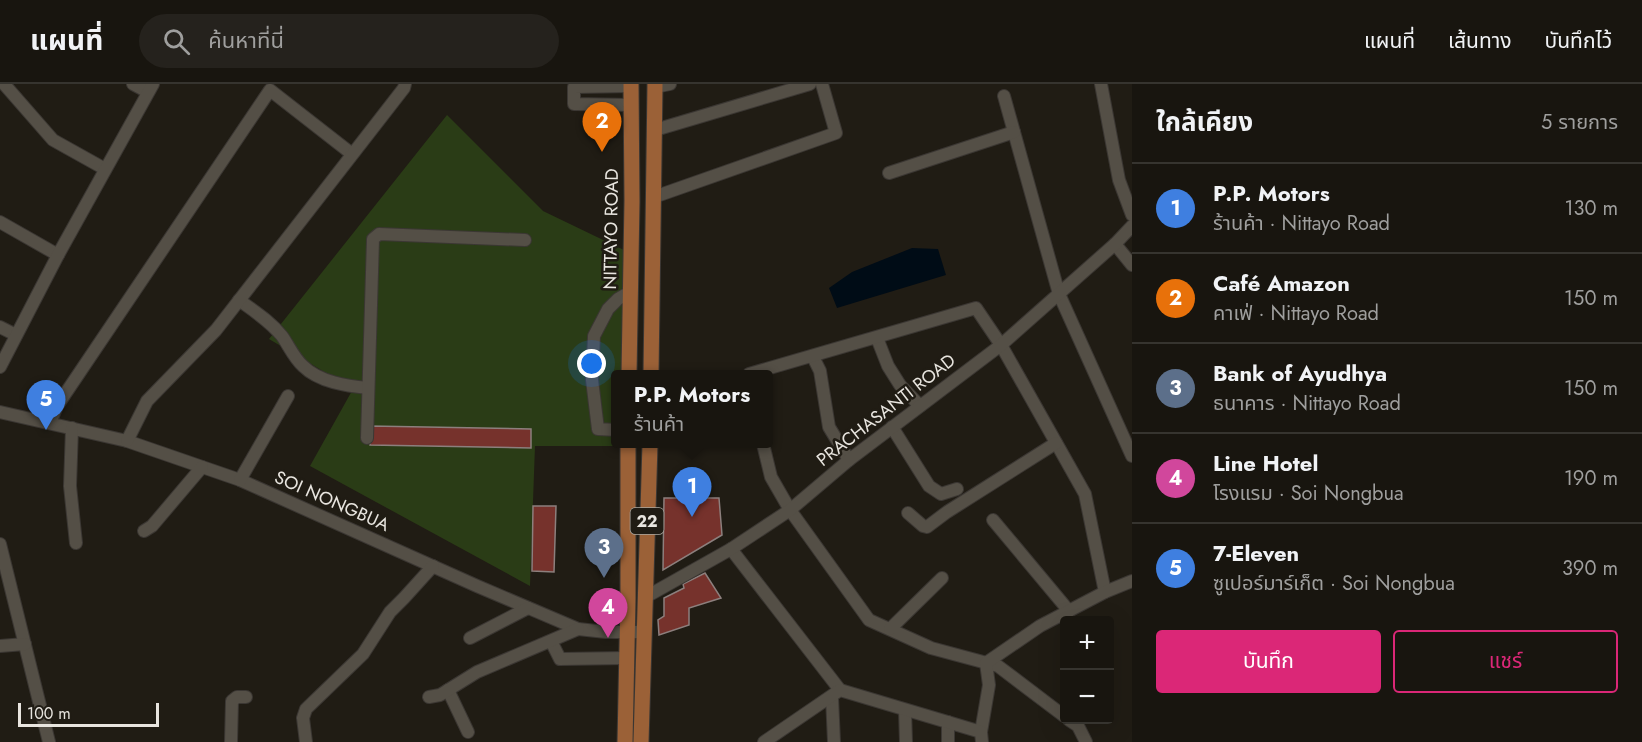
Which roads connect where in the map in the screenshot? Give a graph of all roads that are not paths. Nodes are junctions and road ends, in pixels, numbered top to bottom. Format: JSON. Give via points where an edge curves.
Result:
{"nodes":[{"id":1,"x":4,"y":84,"type":"edge"},
{"id":2,"x":133,"y":84,"type":"edge"},
{"id":3,"x":810,"y":84,"type":"edge"},
{"id":4,"x":822,"y":84,"type":"edge"},
{"id":5,"x":1101,"y":84,"type":"edge"},
{"id":6,"x":631,"y":85,"type":"edge"},
{"id":7,"x":660,"y":85,"type":"edge"},
{"id":8,"x":402,"y":86,"type":"edge"},
{"id":9,"x":150,"y":88,"type":"edge"},
{"id":10,"x":1004,"y":96,"type":"dead end"},
{"id":11,"x":631,"y":105,"type":"junction"},
{"id":12,"x":655,"y":130,"type":"junction"},
{"id":13,"x":1014,"y":132,"type":"junction"},
{"id":14,"x":352,"y":154,"type":"junction"},
{"id":15,"x":105,"y":169,"type":"junction"},
{"id":16,"x":889,"y":174,"type":"dead end"},
{"id":17,"x":654,"y":197,"type":"junction"},
{"id":18,"x":1132,"y":215,"type":"edge"},
{"id":19,"x":0,"y":222,"type":"edge"},
{"id":20,"x":1132,"y":226,"type":"edge"},
{"id":21,"x":525,"y":240,"type":"dead end"},
{"id":22,"x":1115,"y":244,"type":"junction"},
{"id":23,"x":58,"y":255,"type":"junction"},
{"id":24,"x":1132,"y":265,"type":"edge"},
{"id":25,"x":630,"y":292,"type":"junction"},
{"id":26,"x":1059,"y":294,"type":"junction"},
{"id":27,"x":239,"y":300,"type":"junction"},
{"id":28,"x":0,"y":327,"type":"edge"},
{"id":29,"x":16,"y":335,"type":"junction"},
{"id":30,"x":877,"y":338,"type":"junction"},
{"id":31,"x":630,"y":339,"type":"junction"},
{"id":32,"x":651,"y":339,"type":"junction"},
{"id":33,"x":1001,"y":345,"type":"junction"},
{"id":34,"x":813,"y":357,"type":"junction"},
{"id":35,"x":0,"y":367,"type":"edge"},
{"id":36,"x":629,"y":370,"type":"edge"},
{"id":37,"x":651,"y":370,"type":"edge"},
{"id":38,"x":767,"y":370,"type":"edge"},
{"id":39,"x":368,"y":388,"type":"junction"},
{"id":40,"x":288,"y":396,"type":"dead end"},
{"id":41,"x":920,"y":406,"type":"junction"},
{"id":42,"x":0,"y":412,"type":"edge"},
{"id":43,"x":50,"y":423,"type":"junction"},
{"id":44,"x":892,"y":427,"type":"junction"},
{"id":45,"x":72,"y":428,"type":"junction"},
{"id":46,"x":611,"y":430,"type":"edge"},
{"id":47,"x":367,"y":438,"type":"dead end"},
{"id":48,"x":127,"y":441,"type":"junction"},
{"id":49,"x":1056,"y":443,"type":"junction"},
{"id":50,"x":628,"y":448,"type":"edge"},
{"id":51,"x":650,"y":448,"type":"edge"},
{"id":52,"x":765,"y":448,"type":"edge"},
{"id":53,"x":1132,"y":456,"type":"edge"},
{"id":54,"x":849,"y":460,"type":"junction"},
{"id":55,"x":202,"y":467,"type":"junction"},
{"id":56,"x":240,"y":480,"type":"junction"},
{"id":57,"x":957,"y":489,"type":"dead end"},
{"id":58,"x":790,"y":510,"type":"junction"},
{"id":59,"x":908,"y":513,"type":"dead end"},
{"id":60,"x":993,"y":520,"type":"dead end"},
{"id":61,"x":144,"y":531,"type":"dead end"},
{"id":62,"x":76,"y":543,"type":"dead end"},
{"id":63,"x":0,"y":544,"type":"edge"},
{"id":64,"x":731,"y":549,"type":"junction"},
{"id":65,"x":433,"y":566,"type":"junction"},
{"id":66,"x":3,"y":569,"type":"edge"},
{"id":67,"x":942,"y":578,"type":"dead end"},
{"id":68,"x":1132,"y":581,"type":"edge"},
{"id":69,"x":1106,"y":592,"type":"junction"},
{"id":70,"x":628,"y":598,"type":"junction"},
{"id":71,"x":644,"y":598,"type":"junction"},
{"id":72,"x":528,"y":608,"type":"junction"},
{"id":73,"x":1069,"y":611,"type":"junction"},
{"id":74,"x":578,"y":629,"type":"junction"},
{"id":75,"x":890,"y":629,"type":"junction"},
{"id":76,"x":627,"y":632,"type":"junction"},
{"id":77,"x":643,"y":632,"type":"junction"},
{"id":78,"x":470,"y":638,"type":"dead end"},
{"id":79,"x":551,"y":640,"type":"junction"},
{"id":80,"x":25,"y":644,"type":"junction"},
{"id":81,"x":0,"y":646,"type":"edge"},
{"id":82,"x":626,"y":658,"type":"junction"},
{"id":83,"x":986,"y":663,"type":"junction"},
{"id":84,"x":448,"y":690,"type":"junction"},
{"id":85,"x":836,"y":694,"type":"junction"},
{"id":86,"x":246,"y":697,"type":"dead end"},
{"id":87,"x":429,"y":697,"type":"dead end"},
{"id":88,"x":904,"y":710,"type":"junction"},
{"id":89,"x":1060,"y":712,"type":"edge"},
{"id":90,"x":948,"y":722,"type":"junction"},
{"id":91,"x":1075,"y":724,"type":"edge"},
{"id":92,"x":468,"y":732,"type":"dead end"},
{"id":93,"x":982,"y":737,"type":"edge"},
{"id":94,"x":49,"y":742,"type":"edge"},
{"id":95,"x":231,"y":742,"type":"edge"},
{"id":96,"x":306,"y":742,"type":"edge"},
{"id":97,"x":625,"y":742,"type":"edge"},
{"id":98,"x":641,"y":742,"type":"edge"},
{"id":99,"x":764,"y":742,"type":"edge"},
{"id":100,"x":834,"y":742,"type":"edge"},
{"id":101,"x":906,"y":742,"type":"edge"},
{"id":102,"x":948,"y":742,"type":"edge"},
{"id":103,"x":1086,"y":742,"type":"edge"}],
"edges":[{"from":1,"to":15,"type":"street","via":[[53,140]]},
{"from":2,"to":9,"type":"street"},
{"from":3,"to":12,"type":"street"},
{"from":4,"to":17,"type":"street","via":[[836,133]]},
{"from":5,"to":18,"type":"street","via":[[1119,180]]},
{"from":6,"to":11,"type":"main road","name":"NITTAYO ROAD"},
{"from":6,"to":11,"type":"street","via":[[574,87],[574,104]]},
{"from":7,"to":12,"type":"main road"},
{"from":8,"to":14,"type":"street"},
{"from":9,"to":15,"type":"street"},
{"from":10,"to":13,"type":"street"},
{"from":11,"to":25,"type":"main road","name":"NITTAYO ROAD"},
{"from":12,"to":17,"type":"main road"},
{"from":13,"to":16,"type":"street"},
{"from":13,"to":26,"type":"street"},
{"from":14,"to":27,"type":"street"},
{"from":14,"to":43,"type":"street","via":[[270,90],[57,406]]},
{"from":15,"to":23,"type":"street"},
{"from":17,"to":32,"type":"main road"},
{"from":19,"to":23,"type":"street"},
{"from":20,"to":22,"type":"street","name":"PRACHASANTI ROAD"},
{"from":21,"to":39,"type":"street","via":[[376,236],[372,251]]},
{"from":22,"to":24,"type":"street"},
{"from":22,"to":26,"type":"street","name":"PRACHASANTI ROAD"},
{"from":23,"to":29,"type":"street"},
{"from":25,"to":31,"type":"main road","name":"NITTAYO ROAD"},
{"from":25,"to":46,"type":"street","via":[[608,309],[594,336],[592,380],[598,429]]},
{"from":26,"to":33,"type":"street","name":"PRACHASANTI ROAD"},
{"from":26,"to":53,"type":"street"},
{"from":27,"to":39,"type":"street","via":[[281,335],[304,368],[335,382]]},
{"from":27,"to":48,"type":"street","via":[[216,330],[147,401]]},
{"from":28,"to":29,"type":"street"},
{"from":29,"to":35,"type":"street"},
{"from":30,"to":33,"type":"street","via":[[976,308]]},
{"from":30,"to":34,"type":"street"},
{"from":30,"to":41,"type":"street","via":[[900,385]]},
{"from":31,"to":32,"type":"main road"},
{"from":31,"to":36,"type":"main road","name":"NITTAYO ROAD"},
{"from":32,"to":37,"type":"main road"},
{"from":33,"to":41,"type":"street","name":"PRACHASANTI ROAD"},
{"from":33,"to":49,"type":"street"},
{"from":34,"to":38,"type":"street"},
{"from":34,"to":54,"type":"street","via":[[820,371],[829,427]]},
{"from":39,"to":47,"type":"street"},
{"from":40,"to":56,"type":"street"},
{"from":41,"to":44,"type":"street","name":"PRACHASANTI ROAD"},
{"from":42,"to":43,"type":"street","name":"SOI NONGBUA"},
{"from":43,"to":45,"type":"street","name":"SOI NONGBUA"},
{"from":44,"to":54,"type":"street","name":"PRACHASANTI ROAD"},
{"from":44,"to":57,"type":"street","via":[[929,486],[941,494]]},
{"from":45,"to":48,"type":"street","name":"SOI NONGBUA"},
{"from":45,"to":62,"type":"street","via":[[70,486]]},
{"from":48,"to":55,"type":"street","name":"SOI NONGBUA"},
{"from":49,"to":59,"type":"street","via":[[927,527]]},
{"from":49,"to":69,"type":"street","via":[[1085,494]]},
{"from":50,"to":70,"type":"main road","number":"22"},
{"from":51,"to":71,"type":"main road","number":"22"},
{"from":52,"to":58,"type":"street","via":[[771,477]]},
{"from":54,"to":58,"type":"street","name":"PRACHASANTI ROAD"},
{"from":55,"to":56,"type":"street","name":"SOI NONGBUA"},
{"from":55,"to":61,"type":"street"},
{"from":56,"to":65,"type":"street","name":"SOI NONGBUA"},
{"from":58,"to":64,"type":"street","name":"PRACHASANTI ROAD"},
{"from":58,"to":75,"type":"street","via":[[868,620]]},
{"from":60,"to":73,"type":"street"},
{"from":63,"to":66,"type":"street"},
{"from":64,"to":71,"type":"street","name":"PRACHASANTI ROAD"},
{"from":64,"to":85,"type":"street"},
{"from":65,"to":72,"type":"street","name":"SOI NONGBUA"},
{"from":65,"to":96,"type":"street","via":[[390,612],[363,654],[306,709]]},
{"from":66,"to":80,"type":"street"},
{"from":67,"to":75,"type":"street"},
{"from":68,"to":69,"type":"street"},
{"from":69,"to":73,"type":"street"},
{"from":70,"to":71,"type":"main road"},
{"from":70,"to":76,"type":"main road","number":"22"},
{"from":71,"to":77,"type":"main road","number":"22"},
{"from":72,"to":74,"type":"street","name":"SOI NONGBUA"},
{"from":72,"to":78,"type":"street"},
{"from":73,"to":83,"type":"street"},
{"from":74,"to":76,"type":"street","name":"SOI NONGBUA"},
{"from":74,"to":79,"type":"street"},
{"from":75,"to":83,"type":"street","via":[[931,648]]},
{"from":76,"to":77,"type":"street","name":"SOI NONGBUA"},
{"from":76,"to":82,"type":"main road","number":"22"},
{"from":77,"to":98,"type":"main road","number":"22"},
{"from":79,"to":82,"type":"street","via":[[560,659]]},
{"from":79,"to":84,"type":"street","via":[[477,672]]},
{"from":80,"to":81,"type":"street"},
{"from":80,"to":94,"type":"street"},
{"from":82,"to":97,"type":"main road","number":"22"},
{"from":83,"to":89,"type":"street","via":[[998,666]]},
{"from":83,"to":93,"type":"street","via":[[989,685]]},
{"from":84,"to":87,"type":"street"},
{"from":84,"to":92,"type":"street"},
{"from":85,"to":88,"type":"street"},
{"from":85,"to":99,"type":"street"},
{"from":85,"to":100,"type":"street"},
{"from":86,"to":95,"type":"street","via":[[232,701]]},
{"from":88,"to":90,"type":"street"},
{"from":88,"to":101,"type":"street"},
{"from":90,"to":93,"type":"street"},
{"from":90,"to":102,"type":"street"},
{"from":91,"to":103,"type":"street"}]}
